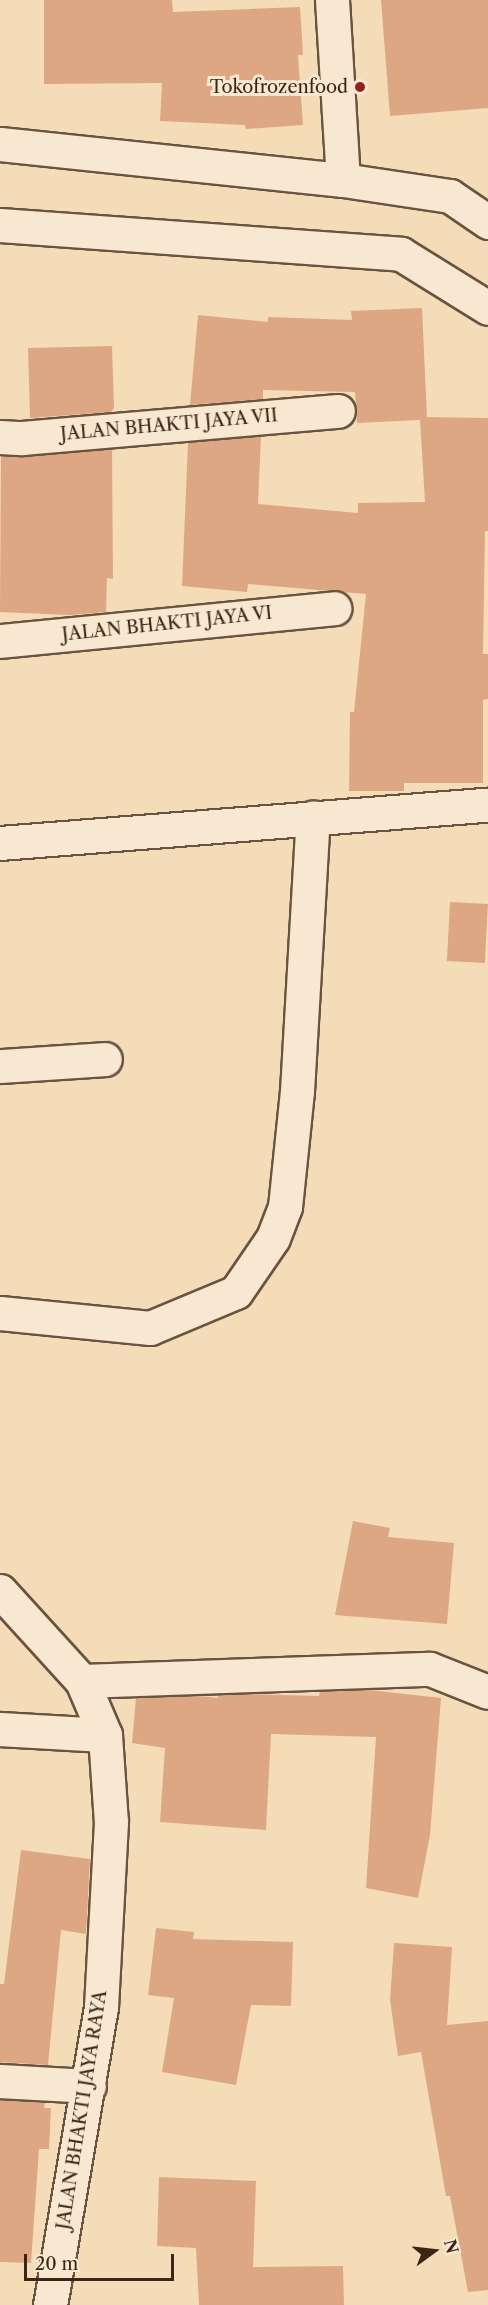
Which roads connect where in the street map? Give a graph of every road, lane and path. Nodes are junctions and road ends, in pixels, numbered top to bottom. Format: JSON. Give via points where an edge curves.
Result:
{"nodes":[{"id":1,"x":332,"y":0,"type":"edge"},
{"id":2,"x":0,"y":144,"type":"edge"},
{"id":3,"x":343,"y":180,"type":"junction"},
{"id":4,"x":488,"y":222,"type":"edge"},
{"id":5,"x":0,"y":225,"type":"edge"},
{"id":6,"x":488,"y":308,"type":"edge"},
{"id":7,"x":338,"y":411,"type":"dead end"},
{"id":8,"x":0,"y":437,"type":"edge"},
{"id":9,"x":334,"y":608,"type":"dead end"},
{"id":10,"x":0,"y":641,"type":"edge"},
{"id":11,"x":488,"y":805,"type":"edge"},
{"id":12,"x":313,"y":817,"type":"junction"},
{"id":13,"x":0,"y":843,"type":"edge"},
{"id":14,"x":105,"y":1059,"type":"dead end"},
{"id":15,"x":0,"y":1066,"type":"edge"},
{"id":16,"x":0,"y":1313,"type":"edge"},
{"id":17,"x":0,"y":1591,"type":"edge"},
{"id":18,"x":82,"y":1681,"type":"junction"},
{"id":19,"x":488,"y":1692,"type":"edge"},
{"id":20,"x":0,"y":1729,"type":"edge"},
{"id":21,"x":105,"y":1735,"type":"junction"},
{"id":22,"x":0,"y":2081,"type":"edge"},
{"id":23,"x":89,"y":2085,"type":"junction"},
{"id":24,"x":50,"y":2305,"type":"edge"}],
"edges":[{"from":1,"to":3,"type":"street"},
{"from":2,"to":3,"type":"street"},
{"from":3,"to":4,"type":"street","via":[[450,196]]},
{"from":5,"to":6,"type":"street","via":[[401,254]]},
{"from":7,"to":8,"type":"street","name":"JALAN BHAKTI JAYA VII"},
{"from":9,"to":10,"type":"street","name":"JALAN BHAKTI JAYA VI"},
{"from":11,"to":12,"type":"street"},
{"from":12,"to":13,"type":"street"},
{"from":12,"to":16,"type":"street","via":[[297,1091],[285,1207],[273,1238],[237,1292],[150,1328]]},
{"from":14,"to":15,"type":"street"},
{"from":17,"to":18,"type":"street","name":"JALAN BHAKTI JAYA RAYA"},
{"from":18,"to":19,"type":"street","via":[[430,1670]]},
{"from":18,"to":21,"type":"street","name":"JALAN BHAKTI JAYA RAYA"},
{"from":20,"to":21,"type":"street"},
{"from":21,"to":23,"type":"street","name":"JALAN BHAKTI JAYA RAYA","via":[[111,1822],[101,2007]]},
{"from":22,"to":23,"type":"street"},
{"from":23,"to":24,"type":"street","name":"JALAN BHAKTI JAYA RAYA"}]}
